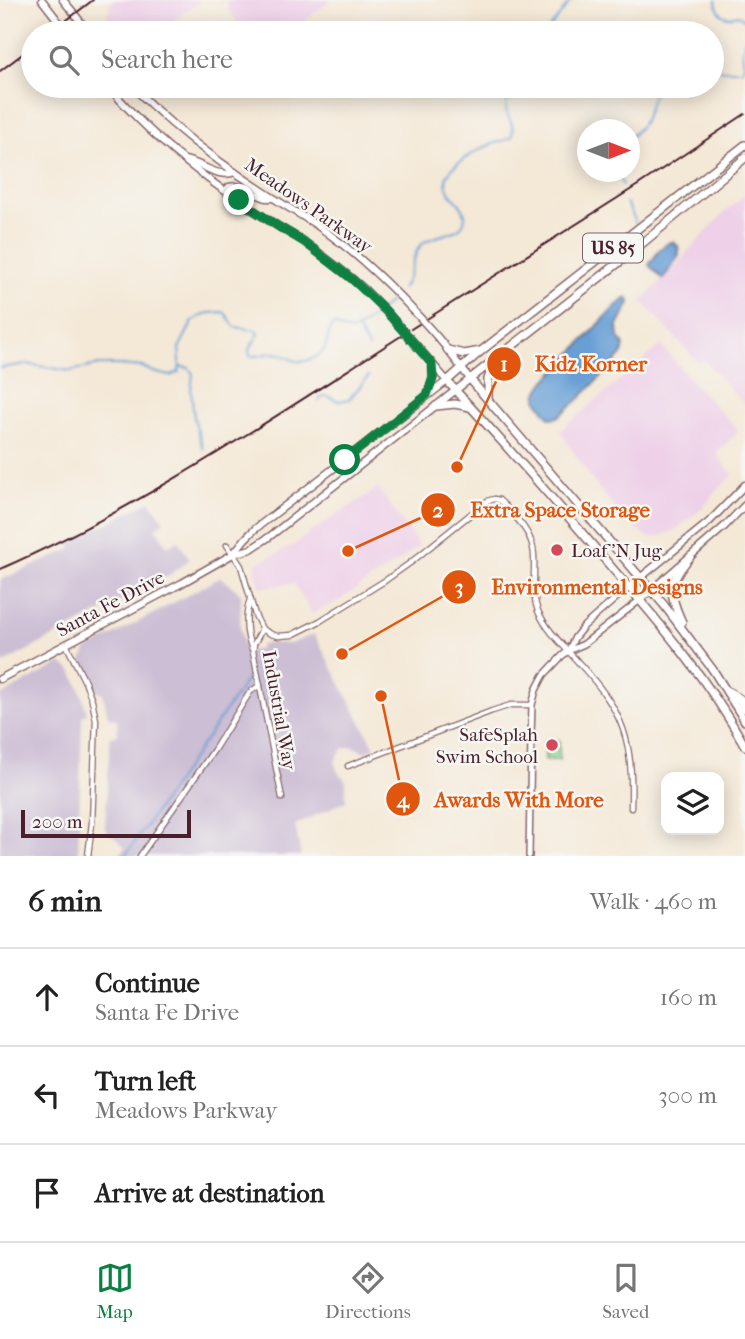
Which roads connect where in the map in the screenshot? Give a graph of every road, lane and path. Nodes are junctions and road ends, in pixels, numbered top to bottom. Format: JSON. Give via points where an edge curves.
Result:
{"nodes":[{"id":1,"x":42,"y":0,"type":"edge"},
{"id":2,"x":64,"y":0,"type":"edge"},
{"id":3,"x":58,"y":21,"type":"edge"},
{"id":4,"x":80,"y":21,"type":"edge"},
{"id":5,"x":119,"y":98,"type":"edge"},
{"id":6,"x":145,"y":98,"type":"edge"},
{"id":7,"x":745,"y":145,"type":"edge"},
{"id":8,"x":745,"y":158,"type":"edge"},
{"id":9,"x":183,"y":159,"type":"junction"},
{"id":10,"x":234,"y":173,"type":"junction"},
{"id":11,"x":226,"y":190,"type":"junction"},
{"id":12,"x":273,"y":198,"type":"junction"},
{"id":13,"x":447,"y":348,"type":"junction"},
{"id":14,"x":481,"y":351,"type":"junction"},
{"id":15,"x":494,"y":359,"type":"junction"},
{"id":16,"x":431,"y":362,"type":"junction"},
{"id":17,"x":461,"y":369,"type":"junction"},
{"id":18,"x":470,"y":379,"type":"junction"},
{"id":19,"x":447,"y":381,"type":"junction"},
{"id":20,"x":456,"y":390,"type":"junction"},
{"id":21,"x":427,"y":395,"type":"junction"},
{"id":22,"x":488,"y":401,"type":"junction"},
{"id":23,"x":436,"y":406,"type":"junction"},
{"id":24,"x":471,"y":407,"type":"junction"},
{"id":25,"x":745,"y":485,"type":"edge"},
{"id":26,"x":745,"y":505,"type":"edge"},
{"id":27,"x":227,"y":545,"type":"dead end"},
{"id":28,"x":233,"y":554,"type":"junction"},
{"id":29,"x":690,"y":557,"type":"junction"},
{"id":30,"x":642,"y":578,"type":"junction"},
{"id":31,"x":629,"y":587,"type":"junction"},
{"id":32,"x":652,"y":590,"type":"junction"},
{"id":33,"x":250,"y":598,"type":"junction"},
{"id":34,"x":640,"y":600,"type":"junction"},
{"id":35,"x":262,"y":629,"type":"junction"},
{"id":36,"x":688,"y":636,"type":"junction"},
{"id":37,"x":66,"y":644,"type":"junction"},
{"id":38,"x":253,"y":650,"type":"junction"},
{"id":39,"x":568,"y":651,"type":"junction"},
{"id":40,"x":0,"y":679,"type":"edge"},
{"id":41,"x":260,"y":685,"type":"junction"},
{"id":42,"x":727,"y":691,"type":"junction"},
{"id":43,"x":532,"y":705,"type":"junction"},
{"id":44,"x":745,"y":708,"type":"edge"},
{"id":45,"x":745,"y":721,"type":"edge"},
{"id":46,"x":745,"y":746,"type":"edge"},
{"id":47,"x":348,"y":766,"type":"dead end"},
{"id":48,"x":282,"y":798,"type":"dead end"},
{"id":49,"x":631,"y":808,"type":"dead end"},
{"id":50,"x":88,"y":856,"type":"edge"},
{"id":51,"x":140,"y":856,"type":"edge"},
{"id":52,"x":529,"y":856,"type":"edge"}],
"edges":[{"from":1,"to":3,"type":"main road"},
{"from":2,"to":4,"type":"main road"},
{"from":5,"to":9,"type":"main road","name":"Meadows Parkway"},
{"from":6,"to":10,"type":"main road","name":"Meadows Parkway"},
{"from":7,"to":14,"type":"highway","name":"Santa Fe Drive","number":"US 85"},
{"from":8,"to":15,"type":"highway","name":"Santa Fe Drive","number":"US 85"},
{"from":9,"to":10,"type":"main road","via":[[215,172]]},
{"from":9,"to":11,"type":"main road","name":"Meadows Parkway"},
{"from":10,"to":12,"type":"main road","name":"Meadows Parkway"},
{"from":11,"to":12,"type":"main road","via":[[236,186]]},
{"from":11,"to":16,"type":"main road","name":"Meadows Parkway","bridge":true,"via":[[303,241],[362,288]]},
{"from":12,"to":13,"type":"main road","name":"Meadows Parkway","bridge":true,"via":[[372,268]]},
{"from":13,"to":14,"type":"highway","via":[[464,354]]},
{"from":13,"to":17,"type":"main road","name":"Meadows Parkway"},
{"from":14,"to":17,"type":"highway","name":"Santa Fe Drive","number":"US 85"},
{"from":15,"to":18,"type":"highway","name":"Santa Fe Drive"},
{"from":15,"to":22,"type":"highway"},
{"from":16,"to":19,"type":"main road","name":"Meadows Parkway"},
{"from":16,"to":21,"type":"main road","via":[[433,378]]},
{"from":17,"to":18,"type":"main road","name":"Meadows Parkway"},
{"from":17,"to":19,"type":"highway","name":"Santa Fe Drive","number":"US 85"},
{"from":18,"to":20,"type":"main road","name":"Santa Fe Drive"},
{"from":18,"to":22,"type":"highway","name":"Meadows Parkway"},
{"from":19,"to":20,"type":"highway","name":"Meadows Parkway"},
{"from":19,"to":21,"type":"main road","name":"Santa Fe Drive"},
{"from":20,"to":23,"type":"main road","name":"Santa Fe Drive"},
{"from":20,"to":24,"type":"highway","name":"Meadows Parkway"},
{"from":21,"to":28,"type":"main road","name":"Santa Fe Drive","via":[[255,529]]},
{"from":22,"to":30,"type":"highway","name":"Meadows Parkway"},
{"from":23,"to":24,"type":"highway"},
{"from":23,"to":28,"type":"main road","name":"Santa Fe Drive","via":[[269,537]]},
{"from":24,"to":31,"type":"highway","name":"Meadows Parkway"},
{"from":25,"to":30,"type":"main road"},
{"from":26,"to":29,"type":"main road"},
{"from":27,"to":28,"type":"street"},
{"from":28,"to":33,"type":"street"},
{"from":28,"to":37,"type":"main road","name":"Santa Fe Drive"},
{"from":29,"to":32,"type":"main road"},
{"from":29,"to":36,"type":"highway","via":[[675,576],[672,592]]},
{"from":30,"to":31,"type":"main road"},
{"from":30,"to":32,"type":"highway","name":"Meadows Parkway"},
{"from":31,"to":34,"type":"highway","name":"Meadows Parkway"},
{"from":31,"to":39,"type":"street","via":[[583,626]]},
{"from":32,"to":34,"type":"main road"},
{"from":32,"to":36,"type":"highway","name":"Meadows Parkway"},
{"from":33,"to":35,"type":"street"},
{"from":33,"to":38,"type":"street","via":[[246,624]]},
{"from":34,"to":39,"type":"street","via":[[584,644]]},
{"from":34,"to":46,"type":"highway","name":"Meadows Parkway","via":[[702,679]]},
{"from":35,"to":38,"type":"street","name":"Industrial Way"},
{"from":35,"to":39,"type":"street","via":[[278,636],[300,632],[386,580],[494,499],[530,539],[536,606]]},
{"from":36,"to":42,"type":"highway","name":"Meadows Parkway"},
{"from":37,"to":40,"type":"main road","name":"Santa Fe Drive"},
{"from":37,"to":50,"type":"street","via":[[85,682],[96,720]]},
{"from":38,"to":41,"type":"street","name":"Industrial Way"},
{"from":39,"to":43,"type":"street","via":[[542,678]]},
{"from":39,"to":49,"type":"street","via":[[604,691],[621,722],[630,760]]},
{"from":41,"to":48,"type":"street","name":"Industrial Way"},
{"from":41,"to":51,"type":"street","via":[[250,692]]},
{"from":42,"to":44,"type":"highway"},
{"from":42,"to":45,"type":"highway","name":"Meadows Parkway"},
{"from":43,"to":47,"type":"street","via":[[492,710]]},
{"from":43,"to":52,"type":"street"}]}
